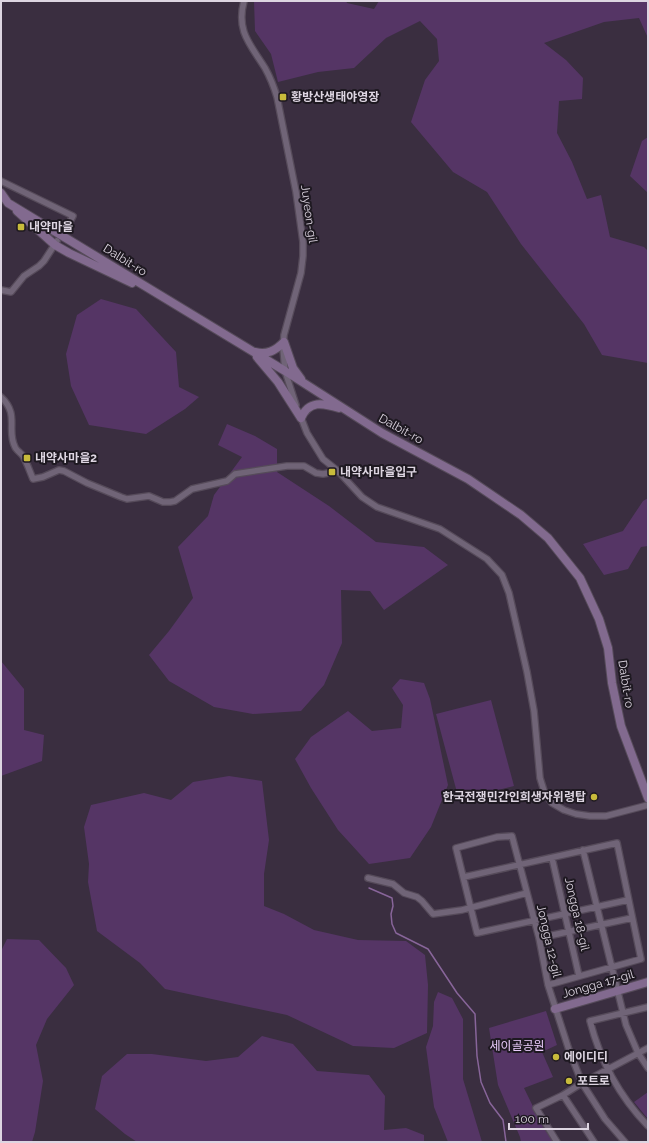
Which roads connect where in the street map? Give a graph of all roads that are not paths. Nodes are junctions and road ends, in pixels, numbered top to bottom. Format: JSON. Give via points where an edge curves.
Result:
{"nodes":[{"id":1,"x":244,"y":1,"type":"edge"},
{"id":2,"x":1,"y":181,"type":"edge"},
{"id":3,"x":1,"y":193,"type":"edge"},
{"id":4,"x":8,"y":202,"type":"junction"},
{"id":5,"x":67,"y":227,"type":"dead end"},
{"id":6,"x":56,"y":243,"type":"junction"},
{"id":7,"x":151,"y":289,"type":"junction"},
{"id":8,"x":1,"y":290,"type":"edge"},
{"id":9,"x":284,"y":342,"type":"junction"},
{"id":10,"x":252,"y":351,"type":"junction"},
{"id":11,"x":285,"y":371,"type":"junction"},
{"id":12,"x":306,"y":384,"type":"junction"},
{"id":13,"x":1,"y":397,"type":"edge"},
{"id":14,"x":348,"y":411,"type":"junction"},
{"id":15,"x":301,"y":418,"type":"junction"},
{"id":16,"x":338,"y":471,"type":"junction"},
{"id":17,"x":648,"y":798,"type":"edge"},
{"id":18,"x":648,"y":805,"type":"edge"},
{"id":19,"x":583,"y":850,"type":"junction"},
{"id":20,"x":552,"y":858,"type":"junction"},
{"id":21,"x":519,"y":866,"type":"junction"},
{"id":22,"x":464,"y":877,"type":"junction"},
{"id":23,"x":368,"y":878,"type":"dead end"},
{"id":24,"x":527,"y":893,"type":"junction"},
{"id":25,"x":628,"y":900,"type":"junction"},
{"id":26,"x":471,"y":907,"type":"junction"},
{"id":27,"x":597,"y":907,"type":"junction"},
{"id":28,"x":565,"y":914,"type":"junction"},
{"id":29,"x":632,"y":918,"type":"junction"},
{"id":30,"x":534,"y":922,"type":"junction"},
{"id":31,"x":601,"y":925,"type":"junction"},
{"id":32,"x":570,"y":932,"type":"junction"},
{"id":33,"x":538,"y":938,"type":"junction"},
{"id":34,"x":611,"y":967,"type":"junction"},
{"id":35,"x":579,"y":976,"type":"junction"},
{"id":36,"x":648,"y":982,"type":"edge"},
{"id":37,"x":548,"y":984,"type":"junction"},
{"id":38,"x":617,"y":991,"type":"junction"},
{"id":39,"x":648,"y":1007,"type":"edge"},
{"id":40,"x":555,"y":1009,"type":"junction"},
{"id":41,"x":623,"y":1013,"type":"junction"},
{"id":42,"x":648,"y":1048,"type":"edge"},
{"id":43,"x":638,"y":1053,"type":"junction"},
{"id":44,"x":608,"y":1068,"type":"junction"},
{"id":45,"x":648,"y":1068,"type":"edge"},
{"id":46,"x":582,"y":1082,"type":"junction"},
{"id":47,"x":563,"y":1095,"type":"junction"},
{"id":48,"x":648,"y":1126,"type":"edge"},
{"id":49,"x":557,"y":1142,"type":"edge"},
{"id":50,"x":594,"y":1142,"type":"edge"},
{"id":51,"x":625,"y":1142,"type":"edge"}],
"edges":[{"from":1,"to":9,"type":"street","name":"Juyeon-gil","via":[[242,16],[247,41],[265,68],[277,97],[303,242],[301,273]]},
{"from":2,"to":5,"type":"street","via":[[73,216]]},
{"from":3,"to":4,"type":"main road","name":"Dalbit-ro"},
{"from":4,"to":6,"type":"main road"},
{"from":4,"to":7,"type":"main road","name":"Dalbit-ro"},
{"from":6,"to":7,"type":"main road","via":[[69,253]]},
{"from":6,"to":8,"type":"street","via":[[40,266],[24,276],[11,292]]},
{"from":7,"to":10,"type":"main road","name":"Dalbit-ro"},
{"from":9,"to":10,"type":"main road","via":[[277,349],[263,354]]},
{"from":9,"to":11,"type":"street","name":"Juyeon-gil"},
{"from":9,"to":12,"type":"main road","via":[[293,368]]},
{"from":10,"to":11,"type":"main road","name":"Dalbit-ro"},
{"from":10,"to":15,"type":"main road","via":[[278,382]]},
{"from":11,"to":12,"type":"main road","name":"Dalbit-ro"},
{"from":11,"to":15,"type":"street","name":"Juyeon-gil"},
{"from":12,"to":14,"type":"main road","name":"Dalbit-ro"},
{"from":13,"to":16,"type":"street","via":[[12,416],[15,447],[24,457],[33,479],[64,470],[87,483],[127,499],[148,496],[170,502],[192,489],[227,481],[235,474],[287,466],[304,466],[323,474]]},
{"from":14,"to":15,"type":"main road","via":[[314,404],[304,411]]},
{"from":14,"to":17,"type":"main road","name":"Dalbit-ro","via":[[382,433],[468,479],[521,515],[548,538],[580,578],[603,630],[621,726]]},
{"from":15,"to":16,"type":"street","name":"Juyeon-gil","via":[[323,459]]},
{"from":16,"to":18,"type":"street","via":[[354,490],[370,503],[440,529],[487,559],[502,575],[511,600],[527,672],[534,711],[540,778],[545,794],[552,803],[564,810],[590,816],[606,816]]},
{"from":19,"to":20,"type":"street"},
{"from":19,"to":25,"type":"street","via":[[617,843]]},
{"from":19,"to":27,"type":"street","name":"Jongga 18-gil"},
{"from":20,"to":21,"type":"street"},
{"from":20,"to":28,"type":"street","name":"Jongga 18-gil"},
{"from":21,"to":22,"type":"street"},
{"from":21,"to":22,"type":"street","name":"Jongga 12-gil","via":[[512,836],[497,837],[456,848]]},
{"from":21,"to":24,"type":"street","name":"Jongga 12-gil"},
{"from":22,"to":26,"type":"street"},
{"from":23,"to":26,"type":"street","name":"Jongga 12-gil","via":[[393,884],[404,893],[422,901],[434,914]]},
{"from":24,"to":26,"type":"street","name":"Jongga 12-gil"},
{"from":24,"to":30,"type":"street","name":"Jongga 12-gil"},
{"from":25,"to":27,"type":"street"},
{"from":25,"to":29,"type":"street"},
{"from":26,"to":30,"type":"street","via":[[477,933]]},
{"from":27,"to":28,"type":"street"},
{"from":27,"to":31,"type":"street","name":"Jongga 18-gil"},
{"from":28,"to":30,"type":"street"},
{"from":28,"to":32,"type":"street","name":"Jongga 18-gil"},
{"from":29,"to":31,"type":"street"},
{"from":29,"to":34,"type":"street","via":[[641,959]]},
{"from":30,"to":33,"type":"street","name":"Jongga 12-gil"},
{"from":31,"to":32,"type":"street"},
{"from":31,"to":34,"type":"street","name":"Jongga 18-gil"},
{"from":32,"to":33,"type":"street"},
{"from":32,"to":35,"type":"street","name":"Jongga 18-gil"},
{"from":33,"to":37,"type":"street","name":"Jongga 12-gil"},
{"from":34,"to":35,"type":"street"},
{"from":34,"to":38,"type":"street","name":"Jongga 18-gil"},
{"from":35,"to":37,"type":"street"},
{"from":36,"to":38,"type":"main road","name":"Jongga 17-gil"},
{"from":37,"to":40,"type":"street","name":"Jongga 12-gil"},
{"from":38,"to":40,"type":"main road","name":"Jongga 17-gil"},
{"from":38,"to":41,"type":"street","name":"Jongga 18-gil"},
{"from":39,"to":41,"type":"street"},
{"from":40,"to":46,"type":"street","name":"Jongga 12-gil"},
{"from":41,"to":43,"type":"street","name":"Jongga 18-gil"},
{"from":41,"to":44,"type":"street","via":[[590,1021],[594,1040]]},
{"from":42,"to":43,"type":"street"},
{"from":43,"to":44,"type":"street"},
{"from":43,"to":45,"type":"street","name":"Jongga 18-gil"},
{"from":44,"to":46,"type":"street"},
{"from":44,"to":48,"type":"street","via":[[626,1101]]},
{"from":46,"to":47,"type":"street"},
{"from":46,"to":51,"type":"street","name":"Jongga 12-gil","via":[[605,1119]]},
{"from":47,"to":49,"type":"street","via":[[536,1108]]},
{"from":47,"to":50,"type":"street"}]}
